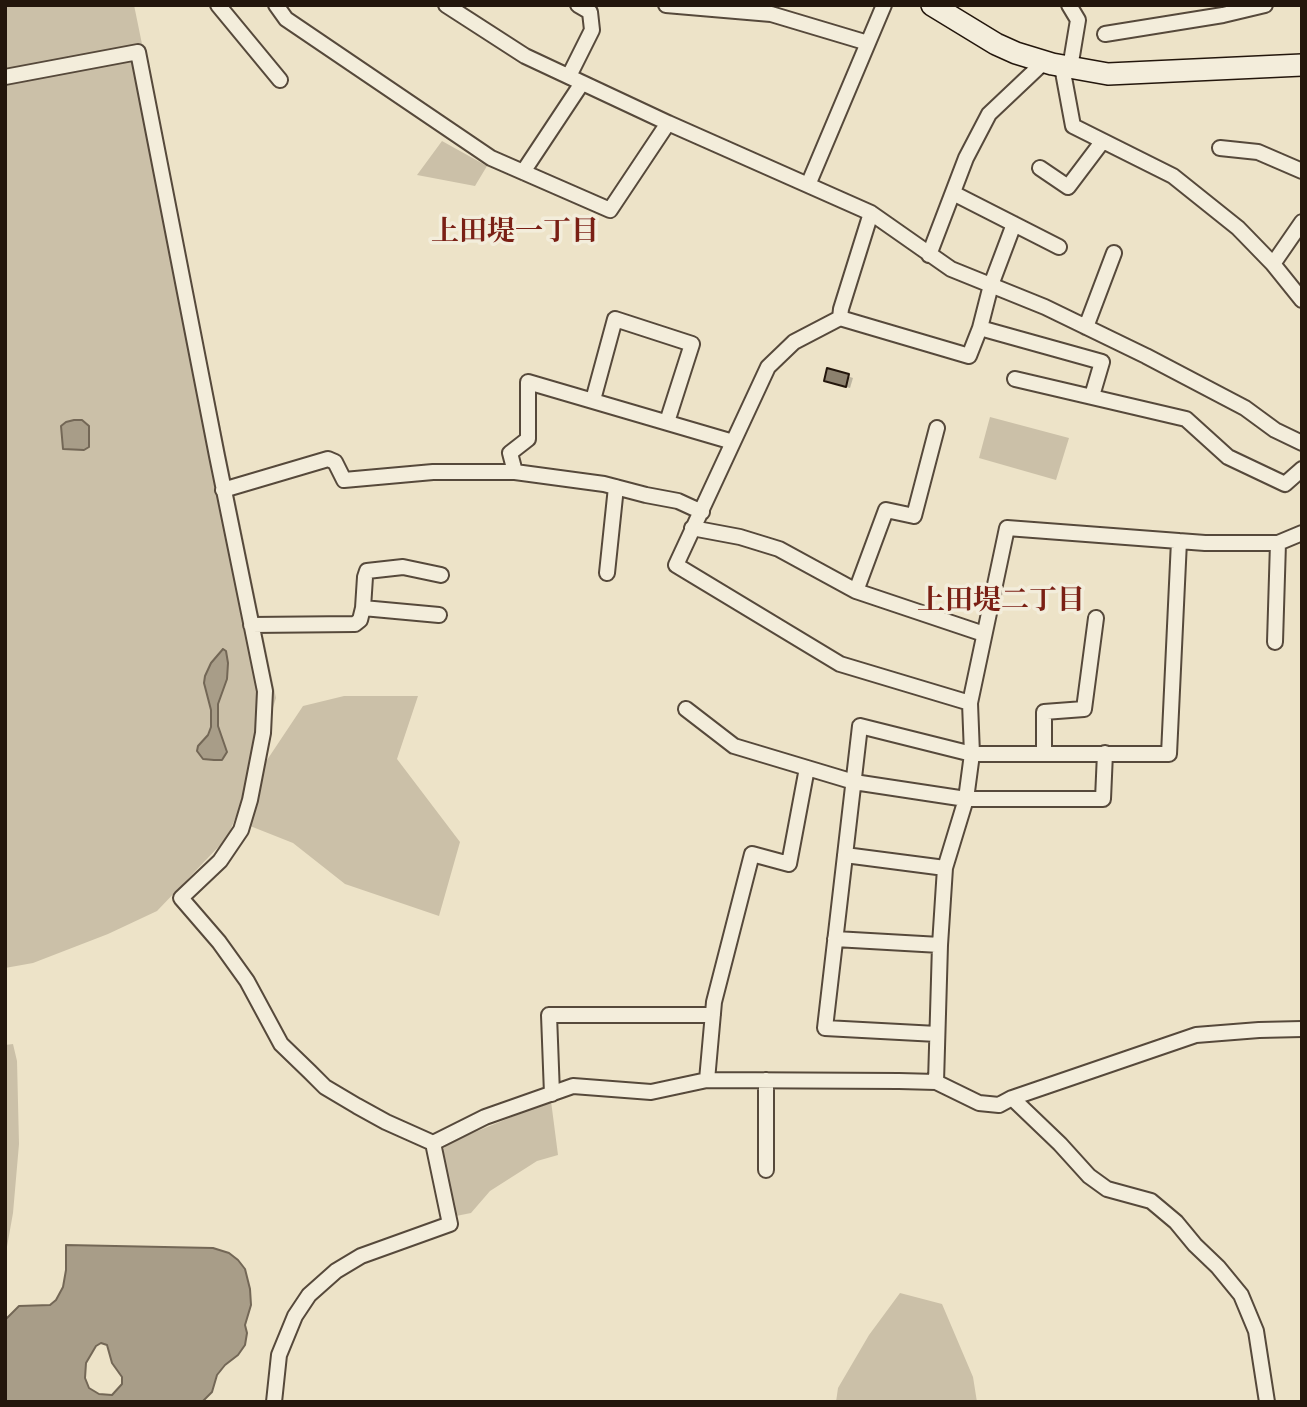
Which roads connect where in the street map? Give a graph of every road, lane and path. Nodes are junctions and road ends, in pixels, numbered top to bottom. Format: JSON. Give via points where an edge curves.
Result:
{"nodes":[{"id":1,"x":218,"y":5,"type":"edge"},
{"id":2,"x":276,"y":5,"type":"edge"},
{"id":3,"x":446,"y":5,"type":"edge"},
{"id":4,"x":579,"y":5,"type":"edge"},
{"id":5,"x":666,"y":5,"type":"edge"},
{"id":6,"x":884,"y":5,"type":"edge"},
{"id":7,"x":932,"y":5,"type":"edge"},
{"id":8,"x":1265,"y":5,"type":"edge"},
{"id":9,"x":1076,"y":8,"type":"edge"},
{"id":10,"x":1105,"y":34,"type":"dead end"},
{"id":11,"x":868,"y":43,"type":"junction"},
{"id":12,"x":1302,"y":65,"type":"edge"},
{"id":13,"x":1059,"y":67,"type":"junction"},
{"id":14,"x":569,"y":76,"type":"junction"},
{"id":15,"x":5,"y":77,"type":"edge"},
{"id":16,"x":280,"y":80,"type":"dead end"},
{"id":17,"x":582,"y":83,"type":"junction"},
{"id":18,"x":668,"y":123,"type":"junction"},
{"id":19,"x":1102,"y":142,"type":"junction"},
{"id":20,"x":1220,"y":148,"type":"dead end"},
{"id":21,"x":1040,"y":168,"type":"dead end"},
{"id":22,"x":1302,"y":170,"type":"edge"},
{"id":23,"x":523,"y":172,"type":"junction"},
{"id":24,"x":808,"y":185,"type":"junction"},
{"id":25,"x":953,"y":193,"type":"junction"},
{"id":26,"x":871,"y":214,"type":"junction"},
{"id":27,"x":1302,"y":222,"type":"edge"},
{"id":28,"x":1014,"y":224,"type":"junction"},
{"id":29,"x":1059,"y":247,"type":"dead end"},
{"id":30,"x":1114,"y":253,"type":"dead end"},
{"id":31,"x":929,"y":255,"type":"junction"},
{"id":32,"x":1273,"y":264,"type":"junction"},
{"id":33,"x":991,"y":285,"type":"junction"},
{"id":34,"x":1302,"y":300,"type":"edge"},
{"id":35,"x":840,"y":318,"type":"junction"},
{"id":36,"x":1086,"y":327,"type":"junction"},
{"id":37,"x":980,"y":328,"type":"junction"},
{"id":38,"x":1112,"y":340,"type":"junction"},
{"id":39,"x":1102,"y":362,"type":"junction"},
{"id":40,"x":1015,"y":379,"type":"dead end"},
{"id":41,"x":1092,"y":396,"type":"junction"},
{"id":42,"x":593,"y":400,"type":"junction"},
{"id":43,"x":667,"y":422,"type":"junction"},
{"id":44,"x":937,"y":428,"type":"dead end"},
{"id":45,"x":733,"y":442,"type":"junction"},
{"id":46,"x":1302,"y":443,"type":"edge"},
{"id":47,"x":1302,"y":469,"type":"edge"},
{"id":48,"x":515,"y":472,"type":"junction"},
{"id":49,"x":617,"y":487,"type":"junction"},
{"id":50,"x":223,"y":490,"type":"junction"},
{"id":51,"x":702,"y":512,"type":"junction"},
{"id":52,"x":692,"y":528,"type":"junction"},
{"id":53,"x":1302,"y":533,"type":"edge"},
{"id":54,"x":1179,"y":541,"type":"junction"},
{"id":55,"x":1278,"y":543,"type":"junction"},
{"id":56,"x":607,"y":573,"type":"dead end"},
{"id":57,"x":441,"y":575,"type":"dead end"},
{"id":58,"x":856,"y":591,"type":"junction"},
{"id":59,"x":363,"y":608,"type":"junction"},
{"id":60,"x":439,"y":615,"type":"dead end"},
{"id":61,"x":1096,"y":618,"type":"dead end"},
{"id":62,"x":251,"y":625,"type":"junction"},
{"id":63,"x":985,"y":634,"type":"junction"},
{"id":64,"x":1275,"y":642,"type":"dead end"},
{"id":65,"x":970,"y":702,"type":"junction"},
{"id":66,"x":686,"y":709,"type":"dead end"},
{"id":67,"x":1044,"y":753,"type":"junction"},
{"id":68,"x":1105,"y":753,"type":"junction"},
{"id":69,"x":972,"y":754,"type":"junction"},
{"id":70,"x":807,"y":768,"type":"junction"},
{"id":71,"x":854,"y":782,"type":"junction"},
{"id":72,"x":966,"y":799,"type":"junction"},
{"id":73,"x":845,"y":855,"type":"junction"},
{"id":74,"x":945,"y":868,"type":"junction"},
{"id":75,"x":835,"y":939,"type":"junction"},
{"id":76,"x":940,"y":945,"type":"junction"},
{"id":77,"x":713,"y":1015,"type":"junction"},
{"id":78,"x":1302,"y":1029,"type":"edge"},
{"id":79,"x":937,"y":1034,"type":"junction"},
{"id":80,"x":707,"y":1080,"type":"junction"},
{"id":81,"x":766,"y":1080,"type":"junction"},
{"id":82,"x":936,"y":1082,"type":"junction"},
{"id":83,"x":552,"y":1094,"type":"junction"},
{"id":84,"x":1012,"y":1098,"type":"junction"},
{"id":85,"x":433,"y":1143,"type":"junction"},
{"id":86,"x":766,"y":1170,"type":"dead end"},
{"id":87,"x":274,"y":1402,"type":"edge"},
{"id":88,"x":1267,"y":1402,"type":"edge"}],
"edges":[{"from":1,"to":16,"type":"street"},
{"from":2,"to":23,"type":"street","via":[[286,19],[491,158]]},
{"from":3,"to":14,"type":"street","via":[[525,56]]},
{"from":4,"to":14,"type":"street","via":[[590,12],[592,30]]},
{"from":5,"to":11,"type":"street","via":[[771,14]]},
{"from":6,"to":11,"type":"street"},
{"from":7,"to":13,"type":"street","via":[[996,44]]},
{"from":8,"to":10,"type":"street"},
{"from":9,"to":13,"type":"street","via":[[1078,20]]},
{"from":11,"to":24,"type":"street"},
{"from":12,"to":13,"type":"street","via":[[1108,74]]},
{"from":13,"to":19,"type":"street","via":[[1073,126]]},
{"from":13,"to":25,"type":"street","via":[[989,114]]},
{"from":14,"to":17,"type":"street"},
{"from":15,"to":50,"type":"street","via":[[138,52]]},
{"from":17,"to":18,"type":"street"},
{"from":17,"to":23,"type":"street"},
{"from":18,"to":23,"type":"street","via":[[610,210]]},
{"from":18,"to":24,"type":"street"},
{"from":19,"to":21,"type":"street","via":[[1068,187]]},
{"from":19,"to":32,"type":"street","via":[[1173,176],[1238,228]]},
{"from":20,"to":22,"type":"street","via":[[1258,152]]},
{"from":24,"to":26,"type":"street"},
{"from":25,"to":28,"type":"street"},
{"from":25,"to":31,"type":"street"},
{"from":26,"to":31,"type":"street"},
{"from":26,"to":35,"type":"street"},
{"from":27,"to":32,"type":"street"},
{"from":28,"to":29,"type":"street"},
{"from":28,"to":33,"type":"street"},
{"from":30,"to":36,"type":"street"},
{"from":31,"to":33,"type":"street"},
{"from":32,"to":34,"type":"street"},
{"from":33,"to":36,"type":"street"},
{"from":33,"to":37,"type":"street"},
{"from":35,"to":37,"type":"street","via":[[969,356]]},
{"from":35,"to":45,"type":"street","via":[[794,342],[768,367]]},
{"from":36,"to":38,"type":"street"},
{"from":37,"to":39,"type":"street"},
{"from":38,"to":39,"type":"street"},
{"from":38,"to":46,"type":"street","via":[[1245,408]]},
{"from":39,"to":41,"type":"street"},
{"from":40,"to":41,"type":"street"},
{"from":41,"to":47,"type":"street","via":[[1186,419],[1228,457],[1285,484]]},
{"from":42,"to":43,"type":"street"},
{"from":42,"to":43,"type":"street","via":[[615,319],[692,344]]},
{"from":42,"to":48,"type":"street","via":[[528,382],[528,439],[510,453]]},
{"from":43,"to":45,"type":"street"},
{"from":44,"to":58,"type":"street","via":[[914,516],[886,510]]},
{"from":45,"to":51,"type":"street"},
{"from":48,"to":49,"type":"street"},
{"from":48,"to":50,"type":"street","via":[[433,472],[344,480],[335,462],[328,459]]},
{"from":49,"to":51,"type":"street","via":[[678,500]]},
{"from":49,"to":56,"type":"street"},
{"from":50,"to":62,"type":"street"},
{"from":51,"to":52,"type":"street"},
{"from":52,"to":58,"type":"street","via":[[779,549]]},
{"from":52,"to":65,"type":"street","via":[[676,565],[840,664]]},
{"from":53,"to":55,"type":"street"},
{"from":54,"to":55,"type":"street"},
{"from":54,"to":63,"type":"street","via":[[1007,528]]},
{"from":54,"to":68,"type":"street","via":[[1169,754]]},
{"from":55,"to":64,"type":"street"},
{"from":57,"to":59,"type":"street","via":[[403,567],[368,571]]},
{"from":58,"to":63,"type":"street"},
{"from":59,"to":60,"type":"street"},
{"from":59,"to":62,"type":"street","via":[[355,624]]},
{"from":61,"to":67,"type":"street","via":[[1084,709],[1044,712]]},
{"from":62,"to":85,"type":"street","via":[[265,691],[263,733],[250,800],[242,830],[220,861],[181,898],[247,981],[281,1044],[326,1087]]},
{"from":63,"to":65,"type":"street"},
{"from":65,"to":69,"type":"street"},
{"from":66,"to":70,"type":"street","via":[[734,746]]},
{"from":67,"to":68,"type":"street"},
{"from":67,"to":69,"type":"street"},
{"from":68,"to":72,"type":"street","via":[[1103,799]]},
{"from":69,"to":71,"type":"street","via":[[860,726]]},
{"from":69,"to":72,"type":"street"},
{"from":70,"to":71,"type":"street"},
{"from":70,"to":77,"type":"street","via":[[789,864],[752,854]]},
{"from":71,"to":72,"type":"street"},
{"from":71,"to":73,"type":"street"},
{"from":72,"to":74,"type":"street"},
{"from":73,"to":74,"type":"street"},
{"from":73,"to":75,"type":"street"},
{"from":74,"to":76,"type":"street"},
{"from":75,"to":76,"type":"street"},
{"from":75,"to":79,"type":"street","via":[[825,1028]]},
{"from":76,"to":79,"type":"street"},
{"from":77,"to":80,"type":"street"},
{"from":77,"to":83,"type":"street","via":[[549,1015]]},
{"from":78,"to":84,"type":"street","via":[[1196,1035]]},
{"from":79,"to":82,"type":"street"},
{"from":80,"to":81,"type":"street"},
{"from":80,"to":83,"type":"street","via":[[651,1092],[573,1086]]},
{"from":81,"to":82,"type":"street"},
{"from":81,"to":86,"type":"street"},
{"from":82,"to":84,"type":"street","via":[[979,1103],[999,1105]]},
{"from":83,"to":85,"type":"street","via":[[485,1117]]},
{"from":84,"to":88,"type":"street","via":[[1089,1176],[1107,1189],[1151,1201],[1219,1267],[1241,1295],[1256,1331]]},
{"from":85,"to":87,"type":"street","via":[[450,1224],[360,1256],[309,1295],[279,1355]]}]}
